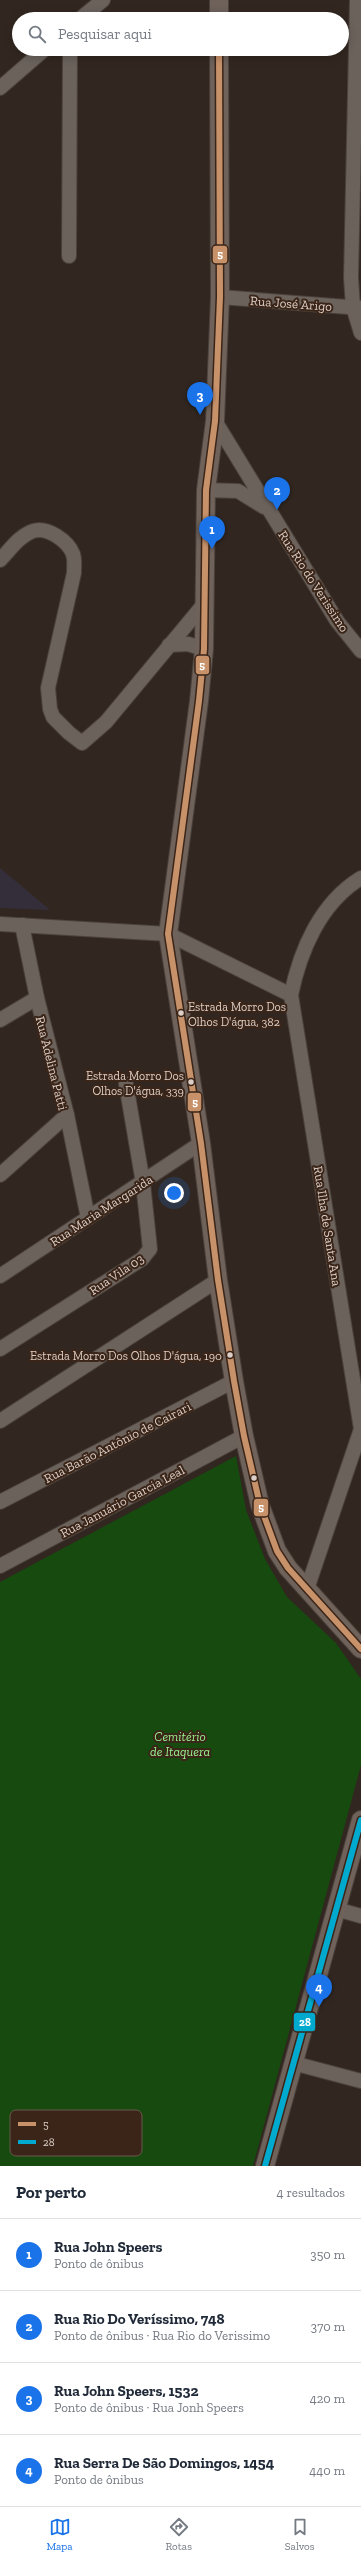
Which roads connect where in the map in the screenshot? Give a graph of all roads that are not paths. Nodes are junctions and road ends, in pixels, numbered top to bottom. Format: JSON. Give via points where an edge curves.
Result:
{"nodes":[{"id":1,"x":103,"y":0,"type":"edge"},
{"id":2,"x":219,"y":0,"type":"edge"},
{"id":3,"x":357,"y":0,"type":"edge"},
{"id":4,"x":88,"y":12,"type":"edge"},
{"id":5,"x":219,"y":12,"type":"edge"},
{"id":6,"x":37,"y":56,"type":"edge"},
{"id":7,"x":70,"y":56,"type":"edge"},
{"id":8,"x":219,"y":56,"type":"edge"},
{"id":9,"x":358,"y":81,"type":"edge"},
{"id":10,"x":0,"y":88,"type":"edge"},
{"id":11,"x":69,"y":256,"type":"dead end"},
{"id":12,"x":220,"y":297,"type":"junction"},
{"id":13,"x":357,"y":308,"type":"edge"},
{"id":14,"x":361,"y":333,"type":"edge"},
{"id":15,"x":216,"y":422,"type":"junction"},
{"id":16,"x":206,"y":490,"type":"junction"},
{"id":17,"x":268,"y":509,"type":"junction"},
{"id":18,"x":0,"y":560,"type":"edge"},
{"id":19,"x":204,"y":604,"type":"junction"},
{"id":20,"x":169,"y":645,"type":"junction"},
{"id":21,"x":204,"y":649,"type":"junction"},
{"id":22,"x":361,"y":651,"type":"edge"},
{"id":23,"x":361,"y":878,"type":"edge"},
{"id":24,"x":0,"y":924,"type":"edge"},
{"id":25,"x":22,"y":925,"type":"junction"},
{"id":26,"x":168,"y":934,"type":"junction"},
{"id":27,"x":291,"y":995,"type":"junction"},
{"id":28,"x":36,"y":998,"type":"junction"},
{"id":29,"x":0,"y":1020,"type":"edge"},
{"id":30,"x":126,"y":1084,"type":"dead end"},
{"id":31,"x":67,"y":1115,"type":"junction"},
{"id":32,"x":201,"y":1143,"type":"junction"},
{"id":33,"x":0,"y":1175,"type":"edge"},
{"id":34,"x":143,"y":1183,"type":"junction"},
{"id":35,"x":88,"y":1218,"type":"junction"},
{"id":36,"x":0,"y":1276,"type":"edge"},
{"id":37,"x":218,"y":1280,"type":"junction"},
{"id":38,"x":0,"y":1349,"type":"edge"},
{"id":39,"x":234,"y":1381,"type":"junction"},
{"id":40,"x":0,"y":1421,"type":"edge"},
{"id":41,"x":361,"y":1429,"type":"edge"},
{"id":42,"x":244,"y":1436,"type":"junction"},
{"id":43,"x":0,"y":1502,"type":"edge"},
{"id":44,"x":0,"y":1566,"type":"edge"},
{"id":45,"x":307,"y":1589,"type":"junction"},
{"id":46,"x":361,"y":1649,"type":"edge"},
{"id":47,"x":361,"y":1820,"type":"edge"},
{"id":48,"x":336,"y":1909,"type":"junction"},
{"id":49,"x":361,"y":1916,"type":"edge"},
{"id":50,"x":293,"y":2063,"type":"junction"},
{"id":51,"x":361,"y":2081,"type":"edge"},
{"id":52,"x":266,"y":2166,"type":"edge"}],
"edges":[{"from":1,"to":4,"type":"street"},
{"from":2,"to":5,"type":"main road"},
{"from":3,"to":9,"type":"street"},
{"from":6,"to":10,"type":"street"},
{"from":7,"to":11,"type":"street"},
{"from":8,"to":12,"type":"main road"},
{"from":9,"to":13,"type":"street","via":[[351,278]]},
{"from":12,"to":13,"type":"street","name":"Rua José Arigo"},
{"from":12,"to":15,"type":"main road"},
{"from":13,"to":14,"type":"street"},
{"from":15,"to":16,"type":"main road"},
{"from":15,"to":17,"type":"street","name":"Rua Rio do Verissimo"},
{"from":16,"to":17,"type":"street","name":"Rua Rio do Verissimo","via":[[238,491]]},
{"from":16,"to":19,"type":"main road"},
{"from":17,"to":22,"type":"street","name":"Rua Rio do Verissimo","via":[[337,621]]},
{"from":18,"to":20,"type":"street","via":[[22,536],[34,531],[49,531],[73,553],[74,573],[48,688],[53,717],[82,743],[106,722]]},
{"from":19,"to":20,"type":"street"},
{"from":19,"to":21,"type":"main road"},
{"from":20,"to":21,"type":"street","via":[[188,644]]},
{"from":21,"to":26,"type":"main road"},
{"from":23,"to":27,"type":"street","name":"Rua Ilha de Santa Ana","via":[[329,908],[305,944]]},
{"from":24,"to":25,"type":"street"},
{"from":25,"to":26,"type":"street"},
{"from":25,"to":28,"type":"street","name":"Rua Adelina Patti"},
{"from":26,"to":27,"type":"street"},
{"from":26,"to":32,"type":"main road"},
{"from":27,"to":41,"type":"street","name":"Rua Ilha de Santa Ana"},
{"from":28,"to":29,"type":"street"},
{"from":28,"to":31,"type":"street","name":"Rua Adelina Patti"},
{"from":30,"to":34,"type":"street","name":"Rua Vila 03"},
{"from":31,"to":33,"type":"street","name":"Rua Adelina Patti"},
{"from":31,"to":35,"type":"street"},
{"from":32,"to":34,"type":"street","name":"Rua Maria Margarida"},
{"from":32,"to":37,"type":"main road"},
{"from":34,"to":35,"type":"street","name":"Rua Maria Margarida"},
{"from":34,"to":38,"type":"street","name":"Rua Vila 03","via":[[151,1241],[148,1253]]},
{"from":35,"to":36,"type":"street","name":"Rua Maria Margarida"},
{"from":37,"to":39,"type":"main road"},
{"from":37,"to":40,"type":"street"},
{"from":39,"to":42,"type":"main road"},
{"from":39,"to":43,"type":"street","name":"Rua Barão Antônio de Cairari"},
{"from":41,"to":45,"type":"street","name":"Rua Ilha de Santa Ana"},
{"from":42,"to":44,"type":"street","name":"Rua Januário Garcia Leal"},
{"from":42,"to":45,"type":"main road","via":[[269,1532],[285,1562]]},
{"from":45,"to":46,"type":"main road"},
{"from":47,"to":48,"type":"main road"},
{"from":48,"to":49,"type":"street"},
{"from":48,"to":50,"type":"main road"},
{"from":50,"to":51,"type":"street"},
{"from":50,"to":52,"type":"main road"}]}
